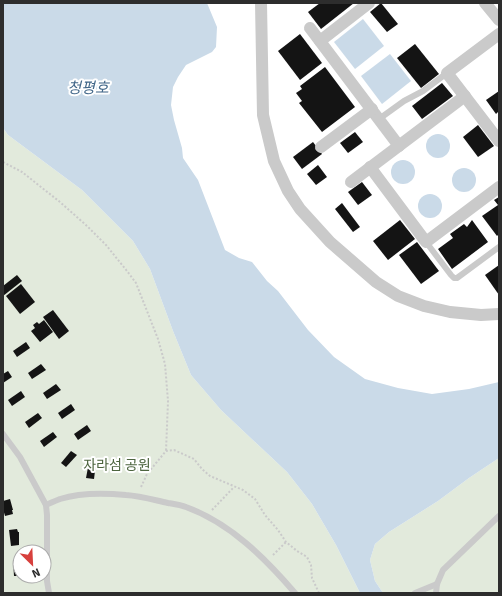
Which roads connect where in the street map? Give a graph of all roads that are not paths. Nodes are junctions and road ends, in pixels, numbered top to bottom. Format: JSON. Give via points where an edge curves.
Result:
{"nodes":[{"id":1,"x":261,"y":3,"type":"edge"},
{"id":2,"x":369,"y":3,"type":"edge"},
{"id":3,"x":485,"y":3,"type":"edge"},
{"id":4,"x":499,"y":20,"type":"edge"},
{"id":5,"x":310,"y":28,"type":"dead end"},
{"id":6,"x":499,"y":34,"type":"edge"},
{"id":7,"x":320,"y":41,"type":"junction"},
{"id":8,"x":447,"y":73,"type":"junction"},
{"id":9,"x":465,"y":96,"type":"junction"},
{"id":10,"x":372,"y":109,"type":"junction"},
{"id":11,"x":379,"y":119,"type":"junction"},
{"id":12,"x":499,"y":141,"type":"edge"},
{"id":13,"x":399,"y":146,"type":"junction"},
{"id":14,"x":321,"y":147,"type":"dead end"},
{"id":15,"x":370,"y":167,"type":"junction"},
{"id":16,"x":351,"y":182,"type":"dead end"},
{"id":17,"x":499,"y":187,"type":"edge"},
{"id":18,"x":426,"y":242,"type":"junction"},
{"id":19,"x":499,"y":248,"type":"edge"},
{"id":20,"x":499,"y":314,"type":"edge"},
{"id":21,"x":3,"y":434,"type":"edge"},
{"id":22,"x":46,"y":505,"type":"junction"},
{"id":23,"x":499,"y":516,"type":"edge"},
{"id":24,"x":437,"y":584,"type":"junction"},
{"id":25,"x":418,"y":592,"type":"edge"},
{"id":26,"x":49,"y":593,"type":"edge"},
{"id":27,"x":295,"y":593,"type":"edge"},
{"id":28,"x":436,"y":593,"type":"edge"}],
"edges":[{"from":1,"to":20,"type":"street","via":[[263,115],[274,161],[300,209],[330,242],[376,282],[398,296],[450,312]]},
{"from":2,"to":7,"type":"street"},
{"from":3,"to":4,"type":"street"},
{"from":5,"to":7,"type":"street"},
{"from":6,"to":8,"type":"street"},
{"from":7,"to":10,"type":"street"},
{"from":8,"to":9,"type":"street"},
{"from":8,"to":11,"type":"lane"},
{"from":9,"to":12,"type":"street"},
{"from":9,"to":13,"type":"street"},
{"from":10,"to":11,"type":"street"},
{"from":10,"to":14,"type":"street"},
{"from":11,"to":13,"type":"street"},
{"from":13,"to":15,"type":"street"},
{"from":15,"to":16,"type":"street"},
{"from":15,"to":18,"type":"street"},
{"from":17,"to":18,"type":"street"},
{"from":18,"to":19,"type":"lane","via":[[454,278]]},
{"from":21,"to":22,"type":"lane","via":[[20,457]]},
{"from":22,"to":26,"type":"lane"},
{"from":22,"to":27,"type":"lane","via":[[87,494],[115,494],[138,496],[185,507],[206,516],[252,547]]},
{"from":23,"to":24,"type":"lane","via":[[442,570]]},
{"from":24,"to":25,"type":"lane"},
{"from":24,"to":28,"type":"lane"}]}
